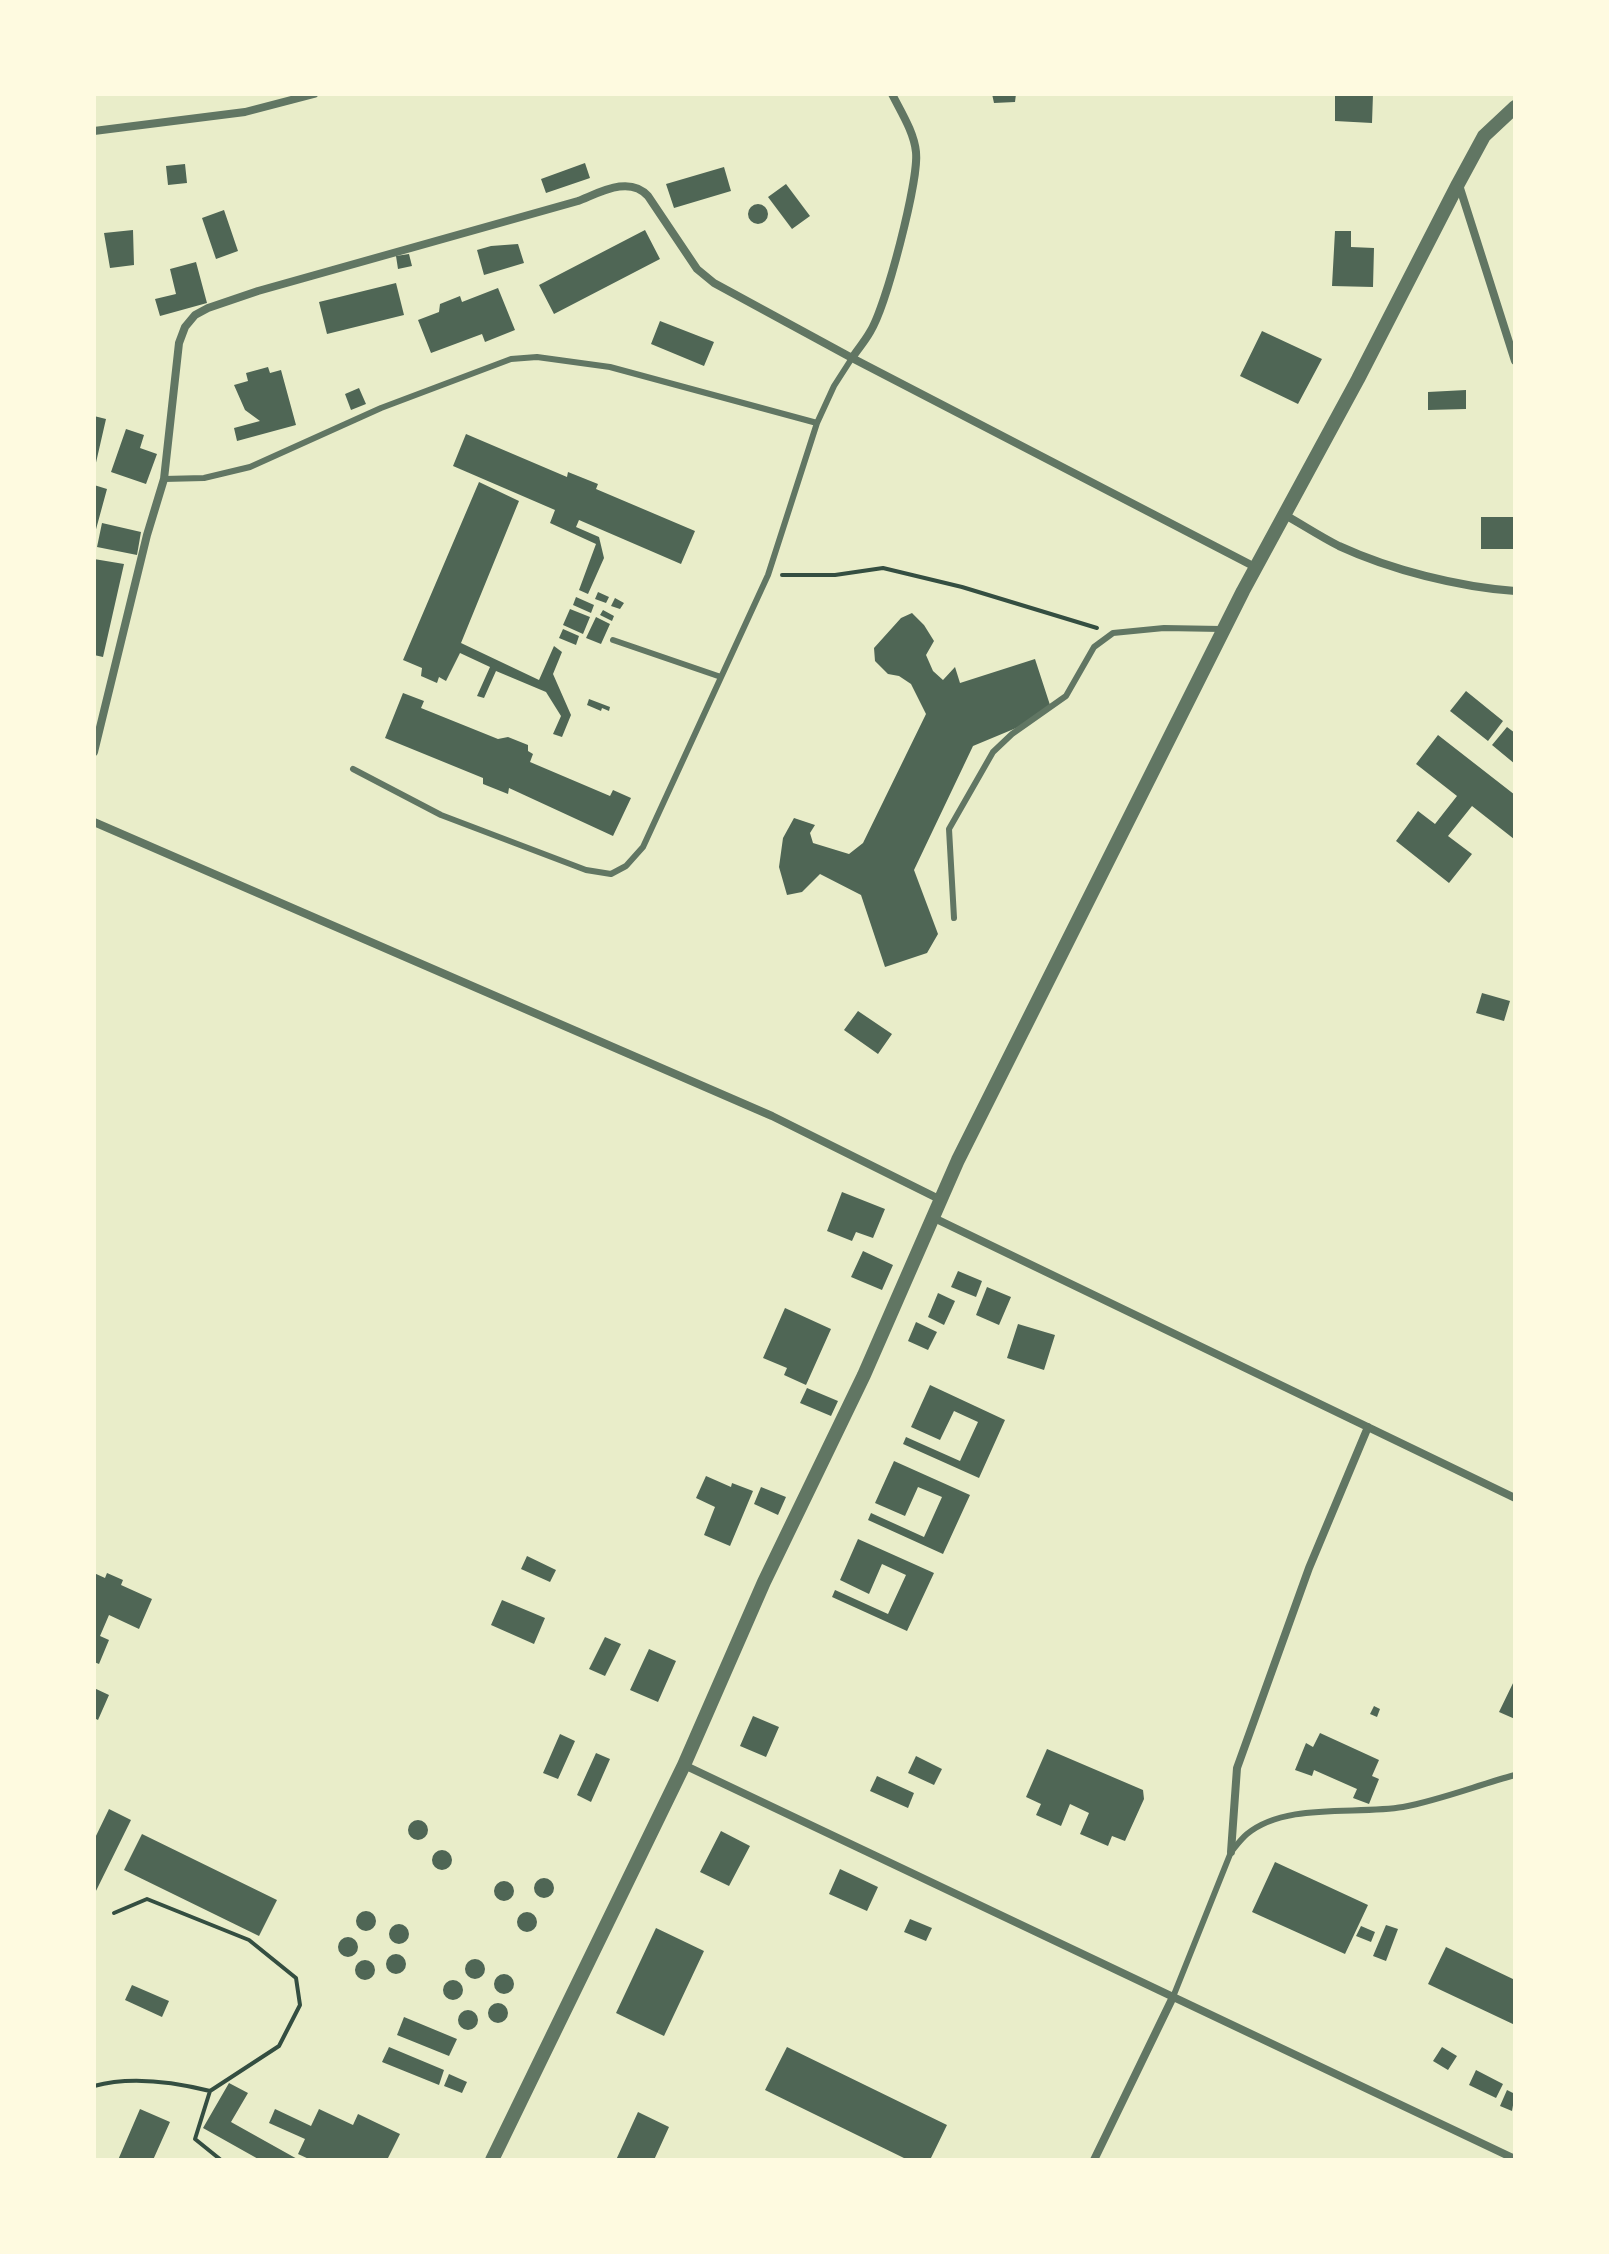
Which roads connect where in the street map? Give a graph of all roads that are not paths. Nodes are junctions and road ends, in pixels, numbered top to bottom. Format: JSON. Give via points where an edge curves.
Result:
{"nodes":[{"id":1,"x":314,"y":94,"type":"edge"},
{"id":2,"x":892,"y":94,"type":"edge"},
{"id":3,"x":1515,"y":107,"type":"edge"},
{"id":4,"x":94,"y":131,"type":"edge"},
{"id":5,"x":1458,"y":184,"type":"junction"},
{"id":6,"x":852,"y":358,"type":"junction"},
{"id":7,"x":1515,"y":361,"type":"edge"},
{"id":8,"x":817,"y":423,"type":"junction"},
{"id":9,"x":164,"y":479,"type":"junction"},
{"id":10,"x":1285,"y":515,"type":"junction"},
{"id":11,"x":1257,"y":568,"type":"junction"},
{"id":12,"x":1515,"y":591,"type":"edge"},
{"id":13,"x":1224,"y":629,"type":"junction"},
{"id":14,"x":613,"y":640,"type":"dead end"},
{"id":15,"x":721,"y":677,"type":"junction"},
{"id":16,"x":94,"y":752,"type":"edge"},
{"id":17,"x":353,"y":769,"type":"dead end"},
{"id":18,"x":94,"y":822,"type":"edge"},
{"id":19,"x":954,"y":918,"type":"dead end"},
{"id":20,"x":939,"y":1199,"type":"junction"},
{"id":21,"x":931,"y":1217,"type":"junction"},
{"id":22,"x":1368,"y":1427,"type":"junction"},
{"id":23,"x":1515,"y":1498,"type":"edge"},
{"id":24,"x":684,"y":1765,"type":"junction"},
{"id":25,"x":1515,"y":1775,"type":"edge"},
{"id":26,"x":1231,"y":1852,"type":"junction"},
{"id":27,"x":1173,"y":1997,"type":"junction"},
{"id":28,"x":1515,"y":2159,"type":"edge"},
{"id":29,"x":492,"y":2160,"type":"edge"},
{"id":30,"x":1094,"y":2160,"type":"edge"}],
"edges":[{"from":1,"to":4,"type":"street","via":[[245,112]]},
{"from":2,"to":6,"type":"street","via":[[916,152],[911,200],[882,305]]},
{"from":3,"to":5,"type":"street","via":[[1484,136]]},
{"from":5,"to":7,"type":"street"},
{"from":5,"to":10,"type":"street"},
{"from":6,"to":8,"type":"lane"},
{"from":6,"to":9,"type":"street","via":[[697,269],[641,188],[609,189],[258,291],[195,315],[179,343]]},
{"from":6,"to":11,"type":"street"},
{"from":8,"to":9,"type":"lane","via":[[610,367],[537,357],[511,359],[381,408],[250,467],[204,478]]},
{"from":8,"to":15,"type":"lane","via":[[768,575]]},
{"from":9,"to":16,"type":"street"},
{"from":10,"to":11,"type":"street"},
{"from":10,"to":12,"type":"street","via":[[1339,546],[1388,564],[1479,588]]},
{"from":11,"to":13,"type":"street"},
{"from":13,"to":19,"type":"lane","via":[[1113,633],[1094,647],[1066,696],[993,752],[949,829]]},
{"from":13,"to":20,"type":"street"},
{"from":14,"to":15,"type":"lane"},
{"from":15,"to":17,"type":"lane","via":[[643,847],[611,874],[572,865],[441,815]]},
{"from":18,"to":20,"type":"street","via":[[772,1116]]},
{"from":20,"to":21,"type":"street"},
{"from":21,"to":22,"type":"street"},
{"from":21,"to":24,"type":"street"},
{"from":22,"to":23,"type":"street"},
{"from":22,"to":26,"type":"street","via":[[1309,1568],[1237,1768]]},
{"from":24,"to":27,"type":"street"},
{"from":24,"to":29,"type":"street"},
{"from":25,"to":26,"type":"lane","via":[[1408,1806],[1314,1811],[1267,1822]]},
{"from":26,"to":27,"type":"lane"},
{"from":27,"to":28,"type":"street"},
{"from":27,"to":30,"type":"street"}]}
